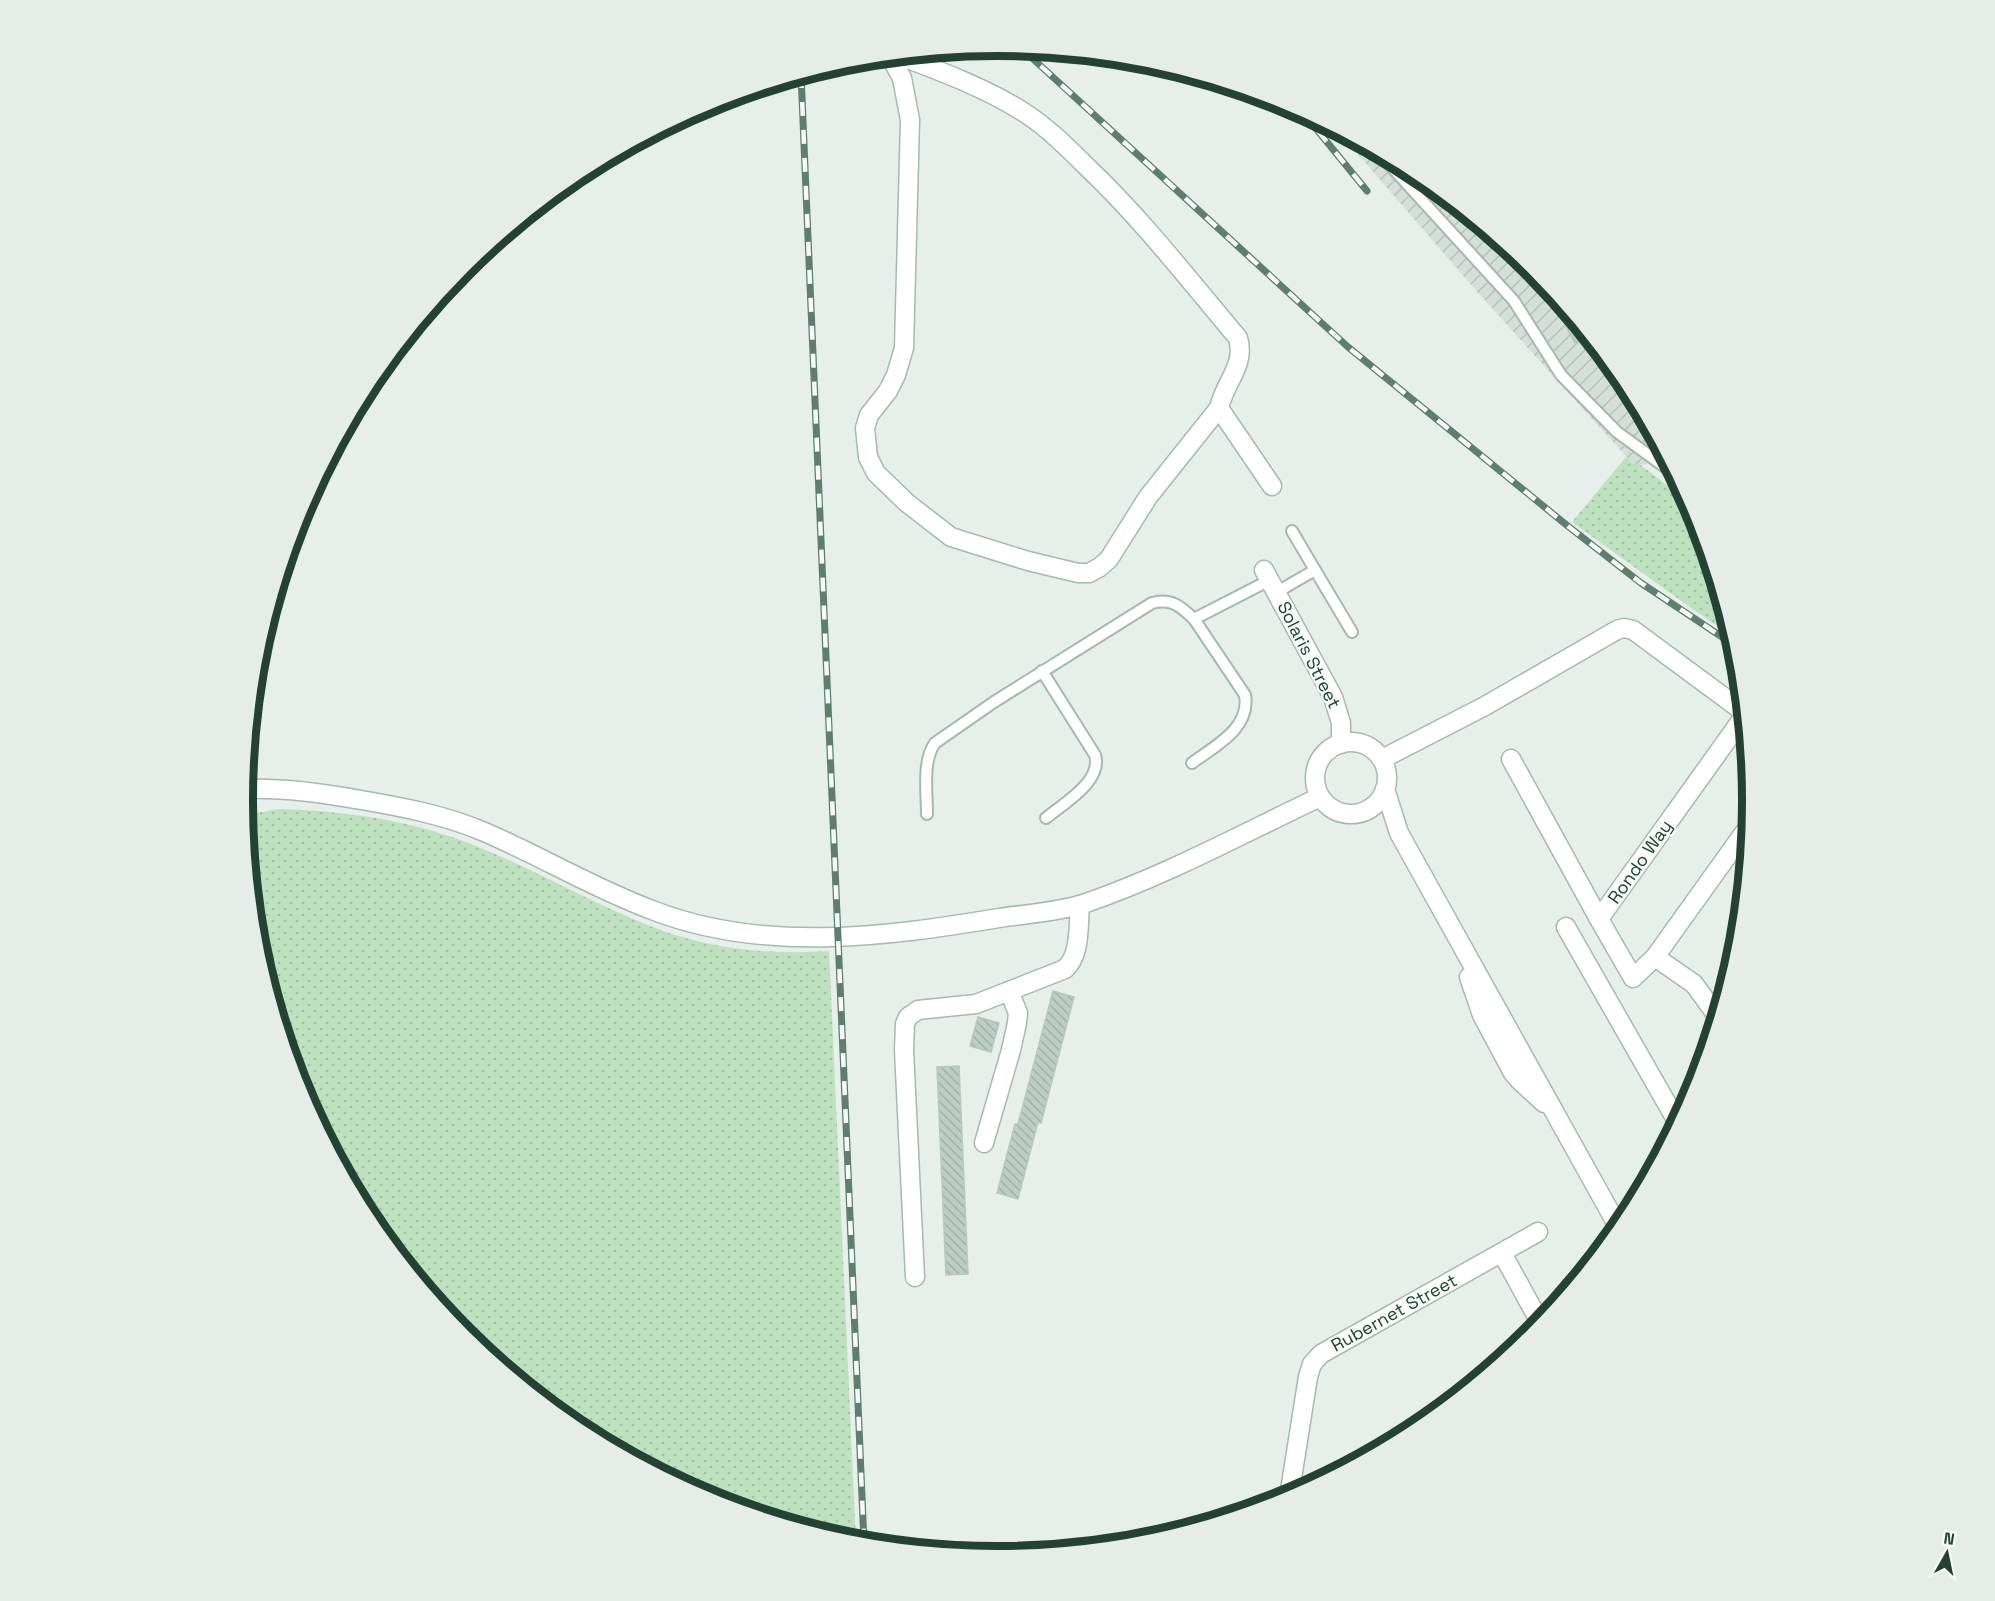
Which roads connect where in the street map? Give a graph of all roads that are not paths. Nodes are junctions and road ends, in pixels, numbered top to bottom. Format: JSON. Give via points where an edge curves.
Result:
{"nodes":[{"id":1,"x":911,"y":61,"type":"edge"},
{"id":2,"x":894,"y":63,"type":"edge"},
{"id":3,"x":1395,"y":171,"type":"edge"},
{"id":4,"x":1219,"y":408,"type":"junction"},
{"id":5,"x":1663,"y":466,"type":"edge"},
{"id":6,"x":1272,"y":486,"type":"dead end"},
{"id":7,"x":1292,"y":531,"type":"dead end"},
{"id":8,"x":1315,"y":570,"type":"junction"},
{"id":9,"x":1270,"y":581,"type":"junction"},
{"id":10,"x":1194,"y":619,"type":"junction"},
{"id":11,"x":1353,"y":632,"type":"dead end"},
{"id":12,"x":1042,"y":671,"type":"junction"},
{"id":13,"x":1736,"y":707,"type":"edge"},
{"id":14,"x":1738,"y":722,"type":"edge"},
{"id":15,"x":1341,"y":744,"type":"junction"},
{"id":16,"x":1382,"y":759,"type":"junction"},
{"id":17,"x":1511,"y":759,"type":"dead end"},
{"id":18,"x":1192,"y":763,"type":"dead end"},
{"id":19,"x":252,"y":789,"type":"edge"},
{"id":20,"x":1385,"y":789,"type":"junction"},
{"id":21,"x":1320,"y":797,"type":"junction"},
{"id":22,"x":1365,"y":811,"type":"junction"},
{"id":23,"x":927,"y":814,"type":"dead end"},
{"id":24,"x":1046,"y":818,"type":"dead end"},
{"id":25,"x":1399,"y":833,"type":"junction"},
{"id":26,"x":1741,"y":837,"type":"edge"},
{"id":27,"x":1080,"y":905,"type":"junction"},
{"id":28,"x":1599,"y":919,"type":"junction"},
{"id":29,"x":1566,"y":927,"type":"dead end"},
{"id":30,"x":1655,"y":957,"type":"junction"},
{"id":31,"x":1634,"y":978,"type":"junction"},
{"id":32,"x":1010,"y":991,"type":"junction"},
{"id":33,"x":1605,"y":996,"type":"junction"},
{"id":34,"x":1712,"y":1009,"type":"edge"},
{"id":35,"x":1673,"y":1114,"type":"edge"},
{"id":36,"x":984,"y":1143,"type":"dead end"},
{"id":37,"x":1614,"y":1219,"type":"edge"},
{"id":38,"x":1538,"y":1232,"type":"dead end"},
{"id":39,"x":1502,"y":1253,"type":"junction"},
{"id":40,"x":915,"y":1276,"type":"dead end"},
{"id":41,"x":1536,"y":1315,"type":"edge"},
{"id":42,"x":1291,"y":1485,"type":"edge"}],
"edges":[{"from":1,"to":4,"type":"street","via":[[985,91],[1025,114],[1106,185],[1238,338],[1240,363]]},
{"from":2,"to":4,"type":"street","via":[[902,78],[910,120],[904,341],[896,375],[865,428],[868,457],[876,473],[951,537],[1028,561],[1089,573],[1116,550],[1148,497]]},
{"from":3,"to":5,"type":"lane","via":[[1514,301],[1561,375],[1617,432]]},
{"from":4,"to":6,"type":"street"},
{"from":7,"to":8,"type":"lane"},
{"from":8,"to":9,"type":"lane"},
{"from":8,"to":11,"type":"lane"},
{"from":9,"to":10,"type":"lane"},
{"from":9,"to":15,"type":"street","name":"Solaris Street","via":[[1333,697],[1341,723]]},
{"from":10,"to":12,"type":"lane","via":[[1170,602],[1152,603]]},
{"from":10,"to":18,"type":"lane","via":[[1245,695],[1246,704],[1243,718],[1231,735]]},
{"from":12,"to":23,"type":"lane","via":[[935,743],[928,757]]},
{"from":12,"to":24,"type":"lane","via":[[1097,767],[1092,780]]},
{"from":13,"to":16,"type":"street","name":"Rondo Way","via":[[1633,630],[1624,628]]},
{"from":14,"to":28,"type":"street","name":"Rondo Way"},
{"from":15,"to":16,"type":"street","via":[[1368,746]]},
{"from":15,"to":21,"type":"street","via":[[1319,761],[1315,779]]},
{"from":16,"to":20,"type":"street","via":[[1388,777]]},
{"from":17,"to":28,"type":"street","name":"Rondo Way"},
{"from":19,"to":27,"type":"street","via":[[344,797],[437,816],[478,829],[651,910],[745,934],[783,937],[909,932]]},
{"from":20,"to":22,"type":"street","via":[[1378,803]]},
{"from":20,"to":25,"type":"street"},
{"from":21,"to":22,"type":"street","via":[[1343,813]]},
{"from":21,"to":27,"type":"street","via":[[1153,876]]},
{"from":22,"to":25,"type":"street"},
{"from":25,"to":37,"type":"street"},
{"from":26,"to":30,"type":"street"},
{"from":27,"to":32,"type":"street","via":[[1072,963]]},
{"from":28,"to":31,"type":"street"},
{"from":29,"to":33,"type":"street"},
{"from":30,"to":31,"type":"street"},
{"from":30,"to":34,"type":"street","via":[[1694,984]]},
{"from":31,"to":33,"type":"street"},
{"from":32,"to":36,"type":"street","via":[[1018,1012],[1017,1023]]},
{"from":32,"to":40,"type":"street","via":[[975,1004],[918,1010],[905,1024]]},
{"from":33,"to":35,"type":"street"},
{"from":38,"to":39,"type":"street","name":"Rubernet Street"},
{"from":39,"to":41,"type":"street"},
{"from":39,"to":42,"type":"street","name":"Rubernet Street","via":[[1321,1354],[1308,1377]]}]}
